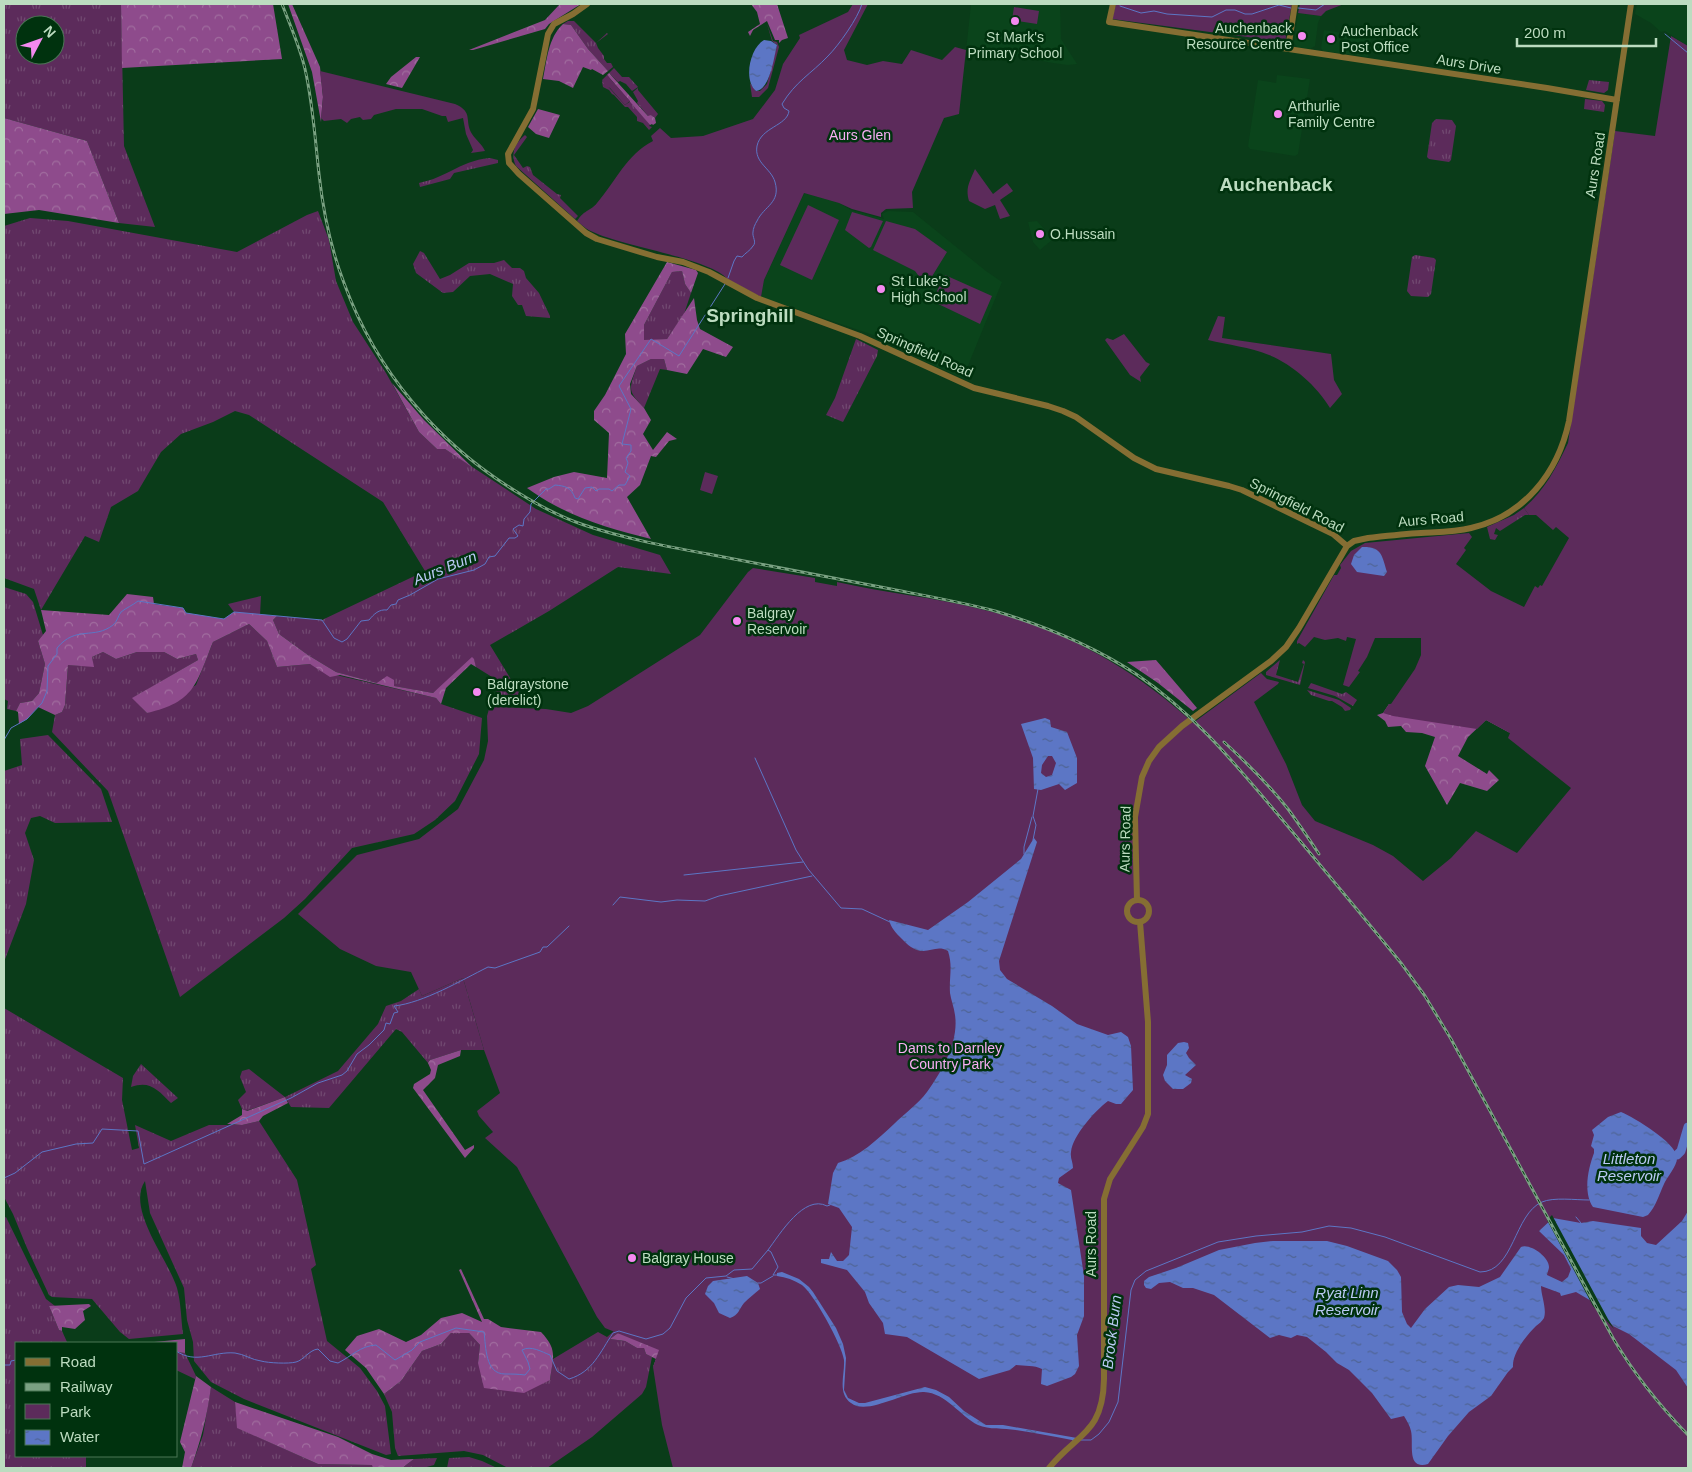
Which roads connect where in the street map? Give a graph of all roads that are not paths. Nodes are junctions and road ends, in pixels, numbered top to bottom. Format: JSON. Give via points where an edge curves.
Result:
{"nodes":[{"id":1,"x":587,"y":4,"type":"edge"},
{"id":2,"x":1113,"y":4,"type":"edge"},
{"id":3,"x":1295,"y":4,"type":"edge"},
{"id":4,"x":1631,"y":4,"type":"edge"},
{"id":5,"x":1288,"y":49,"type":"junction"},
{"id":6,"x":1617,"y":100,"type":"junction"},
{"id":7,"x":1347,"y":546,"type":"junction"},
{"id":8,"x":1137,"y":900,"type":"junction"},
{"id":9,"x":1140,"y":922,"type":"junction"},
{"id":10,"x":1049,"y":1468,"type":"edge"}],
"edges":[{"from":1,"to":7,"type":"street","name":"Springfield Road","via":[[554,24],[548,34],[533,109],[509,150],[508,158],[519,174],[590,235],[709,272],[757,298],[860,336],[981,391],[1063,411],[1150,467],[1242,490],[1333,534]]},
{"from":2,"to":5,"type":"street","name":"Aurs Drive","via":[[1109,22]]},
{"from":3,"to":5,"type":"street"},
{"from":4,"to":6,"type":"street","name":"Aurs Road"},
{"from":5,"to":6,"type":"street","name":"Aurs Drive"},
{"from":6,"to":7,"type":"street","name":"Aurs Road","via":[[1569,421],[1552,469],[1520,505],[1484,524],[1459,531],[1368,538]]},
{"from":7,"to":8,"type":"street","name":"Aurs Road","via":[[1286,647],[1182,726],[1148,761],[1135,817]]},
{"from":8,"to":9,"type":"street","name":"Aurs Road","via":[[1131,903],[1127,912],[1133,920]]},
{"from":8,"to":9,"type":"street","name":"Aurs Road","via":[[1147,904],[1150,911]]},
{"from":9,"to":10,"type":"street","name":"Aurs Road","via":[[1148,1022],[1148,1114],[1104,1194],[1102,1402],[1083,1436]]}]}
